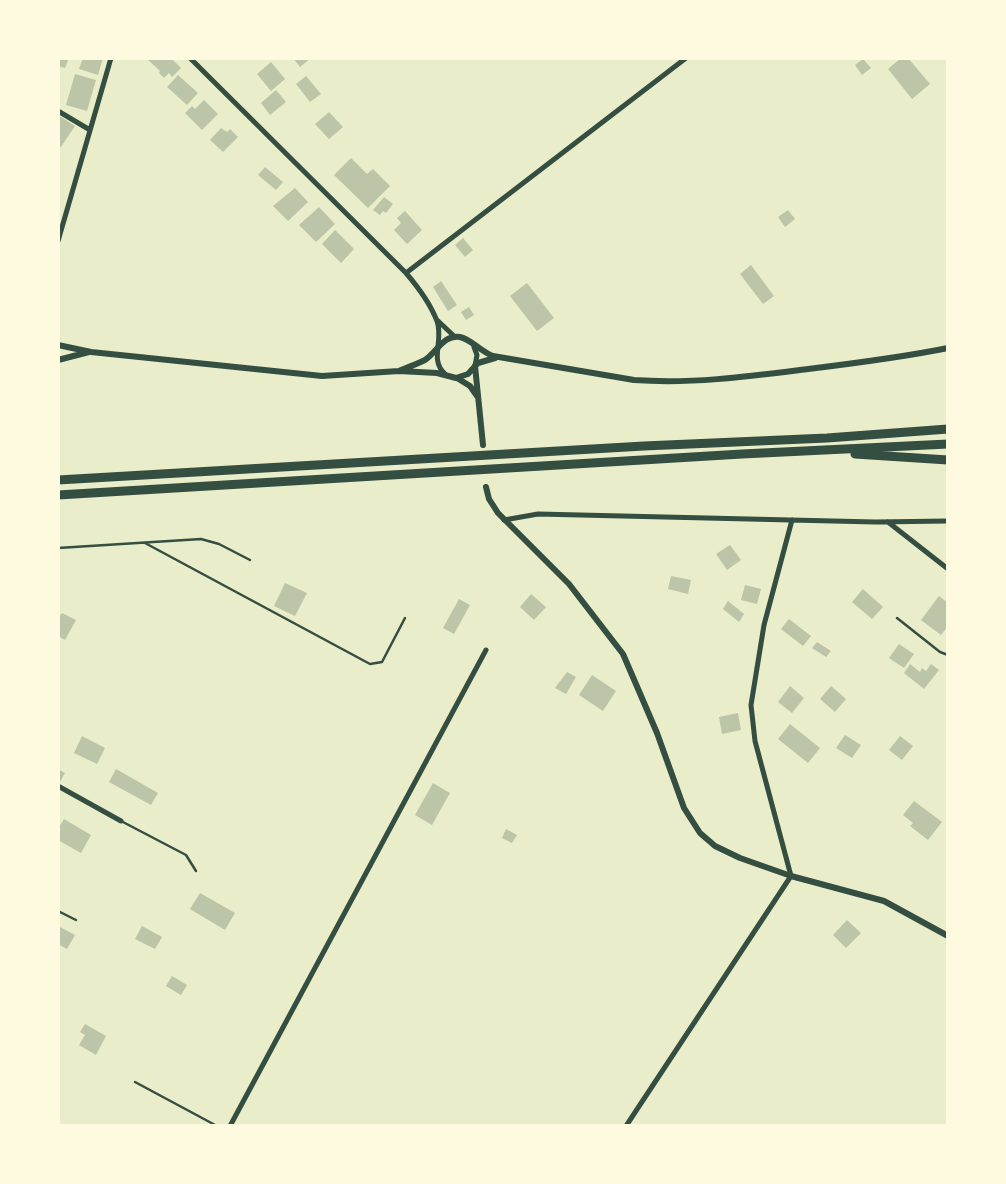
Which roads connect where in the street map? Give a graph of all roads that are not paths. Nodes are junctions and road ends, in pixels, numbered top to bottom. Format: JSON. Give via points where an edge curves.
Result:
{"nodes":[{"id":1,"x":111,"y":58,"type":"edge"},
{"id":2,"x":190,"y":58,"type":"edge"},
{"id":3,"x":685,"y":58,"type":"edge"},
{"id":4,"x":58,"y":111,"type":"edge"},
{"id":5,"x":90,"y":130,"type":"junction"},
{"id":6,"x":58,"y":241,"type":"edge"},
{"id":7,"x":406,"y":273,"type":"junction"},
{"id":8,"x":436,"y":319,"type":"junction"},
{"id":9,"x":455,"y":337,"type":"junction"},
{"id":10,"x":58,"y":343,"type":"edge"},
{"id":11,"x":474,"y":347,"type":"junction"},
{"id":12,"x":439,"y":348,"type":"junction"},
{"id":13,"x":948,"y":348,"type":"edge"},
{"id":14,"x":91,"y":352,"type":"junction"},
{"id":15,"x":60,"y":358,"type":"edge"},
{"id":16,"x":507,"y":358,"type":"junction"},
{"id":17,"x":475,"y":366,"type":"junction"},
{"id":18,"x":399,"y":371,"type":"junction"},
{"id":19,"x":448,"y":376,"type":"junction"},
{"id":20,"x":456,"y":378,"type":"junction"},
{"id":21,"x":479,"y":400,"type":"junction"},
{"id":22,"x":948,"y":429,"type":"edge"},
{"id":23,"x":948,"y":444,"type":"edge"},
{"id":24,"x":483,"y":445,"type":"dead end"},
{"id":25,"x":832,"y":451,"type":"junction"},
{"id":26,"x":948,"y":460,"type":"edge"},
{"id":27,"x":58,"y":480,"type":"edge"},
{"id":28,"x":486,"y":487,"type":"dead end"},
{"id":29,"x":58,"y":495,"type":"edge"},
{"id":30,"x":504,"y":520,"type":"junction"},
{"id":31,"x":792,"y":520,"type":"junction"},
{"id":32,"x":888,"y":522,"type":"junction"},
{"id":33,"x":948,"y":522,"type":"edge"},
{"id":34,"x":145,"y":543,"type":"junction"},
{"id":35,"x":58,"y":548,"type":"edge"},
{"id":36,"x":250,"y":560,"type":"dead end"},
{"id":37,"x":948,"y":569,"type":"edge"},
{"id":38,"x":405,"y":618,"type":"dead end"},
{"id":39,"x":897,"y":618,"type":"dead end"},
{"id":40,"x":486,"y":650,"type":"dead end"},
{"id":41,"x":948,"y":655,"type":"edge"},
{"id":42,"x":58,"y":786,"type":"edge"},
{"id":43,"x":121,"y":821,"type":"joint"},
{"id":44,"x":196,"y":871,"type":"dead end"},
{"id":45,"x":792,"y":876,"type":"junction"},
{"id":46,"x":58,"y":911,"type":"edge"},
{"id":47,"x":76,"y":920,"type":"dead end"},
{"id":48,"x":948,"y":936,"type":"edge"},
{"id":49,"x":135,"y":1082,"type":"dead end"},
{"id":50,"x":217,"y":1126,"type":"edge"},
{"id":51,"x":230,"y":1126,"type":"edge"},
{"id":52,"x":626,"y":1126,"type":"edge"}],
"edges":[{"from":1,"to":5,"type":"street"},
{"from":2,"to":7,"type":"street"},
{"from":3,"to":7,"type":"street"},
{"from":4,"to":5,"type":"street"},
{"from":5,"to":6,"type":"street"},
{"from":7,"to":8,"type":"street"},
{"from":8,"to":9,"type":"street"},
{"from":8,"to":12,"type":"street"},
{"from":9,"to":11,"type":"street"},
{"from":9,"to":12,"type":"street"},
{"from":10,"to":14,"type":"street"},
{"from":11,"to":16,"type":"street"},
{"from":11,"to":17,"type":"street"},
{"from":12,"to":18,"type":"street"},
{"from":12,"to":19,"type":"street","via":[[437,364]]},
{"from":13,"to":16,"type":"street","via":[[842,365],[684,381],[634,380]]},
{"from":14,"to":15,"type":"street"},
{"from":14,"to":18,"type":"street","via":[[313,376]]},
{"from":16,"to":17,"type":"street","via":[[487,359]]},
{"from":17,"to":20,"type":"street"},
{"from":17,"to":21,"type":"street"},
{"from":18,"to":19,"type":"street"},
{"from":19,"to":20,"type":"street"},
{"from":20,"to":21,"type":"street","via":[[471,386]]},
{"from":21,"to":24,"type":"street"},
{"from":22,"to":27,"type":"highway"},
{"from":23,"to":25,"type":"highway"},
{"from":25,"to":26,"type":"highway"},
{"from":25,"to":29,"type":"highway"},
{"from":28,"to":30,"type":"street"},
{"from":30,"to":31,"type":"street","via":[[538,514]]},
{"from":30,"to":45,"type":"street","via":[[569,584],[623,654],[697,830],[730,854]]},
{"from":31,"to":32,"type":"street"},
{"from":31,"to":45,"type":"street","via":[[762,631],[751,705],[755,741]]},
{"from":32,"to":33,"type":"street"},
{"from":32,"to":37,"type":"street"},
{"from":34,"to":35,"type":"lane"},
{"from":34,"to":36,"type":"lane","via":[[207,540]]},
{"from":34,"to":38,"type":"lane","via":[[370,664],[382,662]]},
{"from":39,"to":41,"type":"lane"},
{"from":40,"to":51,"type":"street"},
{"from":42,"to":43,"type":"street"},
{"from":43,"to":44,"type":"lane","via":[[186,855]]},
{"from":45,"to":48,"type":"street","via":[[884,901]]},
{"from":45,"to":52,"type":"street"},
{"from":46,"to":47,"type":"lane"},
{"from":49,"to":50,"type":"lane"}]}
